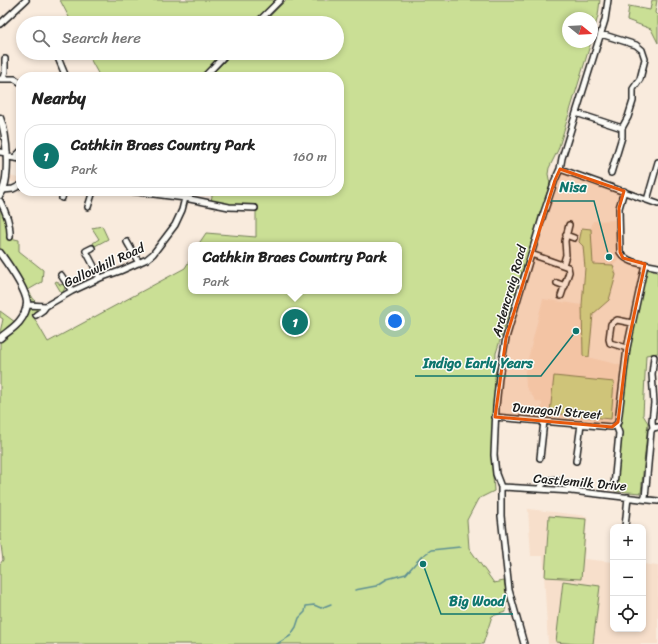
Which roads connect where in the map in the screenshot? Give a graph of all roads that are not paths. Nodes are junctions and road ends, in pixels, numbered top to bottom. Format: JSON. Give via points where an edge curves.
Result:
{"nodes":[{"id":1,"x":26,"y":0,"type":"edge"},
{"id":2,"x":280,"y":0,"type":"edge"},
{"id":3,"x":608,"y":0,"type":"edge"},
{"id":4,"x":264,"y":16,"type":"edge"},
{"id":5,"x":0,"y":24,"type":"edge"},
{"id":6,"x":601,"y":34,"type":"junction"},
{"id":7,"x":5,"y":59,"type":"dead end"},
{"id":8,"x":59,"y":60,"type":"edge"},
{"id":9,"x":220,"y":60,"type":"edge"},
{"id":10,"x":64,"y":72,"type":"edge"},
{"id":11,"x":209,"y":72,"type":"edge"},
{"id":12,"x":2,"y":78,"type":"edge"},
{"id":13,"x":16,"y":80,"type":"edge"},
{"id":14,"x":576,"y":113,"type":"junction"},
{"id":15,"x":0,"y":118,"type":"edge"},
{"id":16,"x":622,"y":128,"type":"junction"},
{"id":17,"x":0,"y":152,"type":"edge"},
{"id":18,"x":7,"y":155,"type":"junction"},
{"id":19,"x":16,"y":157,"type":"edge"},
{"id":20,"x":608,"y":158,"type":"dead end"},
{"id":21,"x":615,"y":161,"type":"junction"},
{"id":22,"x":658,"y":162,"type":"edge"},
{"id":23,"x":560,"y":169,"type":"junction"},
{"id":24,"x":611,"y":173,"type":"dead end"},
{"id":25,"x":16,"y":188,"type":"edge"},
{"id":26,"x":624,"y":191,"type":"junction"},
{"id":27,"x":2,"y":192,"type":"edge"},
{"id":28,"x":91,"y":196,"type":"edge"},
{"id":29,"x":170,"y":196,"type":"edge"},
{"id":30,"x":185,"y":198,"type":"junction"},
{"id":31,"x":647,"y":200,"type":"junction"},
{"id":32,"x":0,"y":201,"type":"edge"},
{"id":33,"x":658,"y":204,"type":"edge"},
{"id":34,"x":88,"y":207,"type":"dead end"},
{"id":35,"x":254,"y":208,"type":"dead end"},
{"id":36,"x":569,"y":225,"type":"dead end"},
{"id":37,"x":566,"y":235,"type":"junction"},
{"id":38,"x":10,"y":237,"type":"dead end"},
{"id":39,"x":574,"y":238,"type":"dead end"},
{"id":40,"x":127,"y":242,"type":"dead end"},
{"id":41,"x":92,"y":248,"type":"dead end"},
{"id":42,"x":0,"y":253,"type":"edge"},
{"id":43,"x":531,"y":254,"type":"junction"},
{"id":44,"x":2,"y":261,"type":"edge"},
{"id":45,"x":139,"y":263,"type":"junction"},
{"id":46,"x":645,"y":264,"type":"junction"},
{"id":47,"x":563,"y":265,"type":"junction"},
{"id":48,"x":658,"y":267,"type":"edge"},
{"id":49,"x":62,"y":275,"type":"dead end"},
{"id":50,"x":100,"y":278,"type":"junction"},
{"id":51,"x":557,"y":283,"type":"dead end"},
{"id":52,"x":564,"y":286,"type":"junction"},
{"id":53,"x":72,"y":291,"type":"junction"},
{"id":54,"x":561,"y":296,"type":"dead end"},
{"id":55,"x":27,"y":305,"type":"junction"},
{"id":56,"x":46,"y":306,"type":"junction"},
{"id":57,"x":36,"y":314,"type":"dead end"},
{"id":58,"x":632,"y":323,"type":"junction"},
{"id":59,"x":0,"y":338,"type":"edge"},
{"id":60,"x":626,"y":348,"type":"junction"},
{"id":61,"x":654,"y":357,"type":"dead end"},
{"id":62,"x":656,"y":386,"type":"edge"},
{"id":63,"x":495,"y":417,"type":"junction"},
{"id":64,"x":544,"y":420,"type":"junction"},
{"id":65,"x":581,"y":424,"type":"junction"},
{"id":66,"x":616,"y":425,"type":"junction"},
{"id":67,"x":655,"y":428,"type":"edge"},
{"id":68,"x":540,"y":458,"type":"dead end"},
{"id":69,"x":576,"y":462,"type":"dead end"},
{"id":70,"x":614,"y":486,"type":"dead end"},
{"id":71,"x":501,"y":487,"type":"junction"},
{"id":72,"x":539,"y":489,"type":"junction"},
{"id":73,"x":572,"y":491,"type":"junction"},
{"id":74,"x":628,"y":497,"type":"junction"},
{"id":75,"x":645,"y":498,"type":"junction"},
{"id":76,"x":658,"y":500,"type":"edge"},
{"id":77,"x":625,"y":524,"type":"edge"},
{"id":78,"x":524,"y":644,"type":"edge"}],
"edges":[{"from":1,"to":5,"type":"street"},
{"from":2,"to":4,"type":"street"},
{"from":3,"to":6,"type":"street","name":"Ardencraig Road"},
{"from":6,"to":14,"type":"street","name":"Ardencraig Road"},
{"from":6,"to":16,"type":"street","via":[[636,45],[644,54],[645,63],[640,79],[633,89],[633,101]]},
{"from":7,"to":12,"type":"street"},
{"from":8,"to":10,"type":"street"},
{"from":9,"to":11,"type":"street"},
{"from":12,"to":13,"type":"street"},
{"from":14,"to":16,"type":"street"},
{"from":14,"to":23,"type":"street","name":"Ardencraig Road"},
{"from":15,"to":18,"type":"main road","via":[[4,127]]},
{"from":16,"to":21,"type":"street"},
{"from":17,"to":18,"type":"street"},
{"from":18,"to":19,"type":"street"},
{"from":18,"to":27,"type":"main road"},
{"from":20,"to":21,"type":"street"},
{"from":21,"to":24,"type":"street"},
{"from":22,"to":31,"type":"street"},
{"from":23,"to":26,"type":"street"},
{"from":23,"to":43,"type":"street","name":"Ardencraig Road"},
{"from":25,"to":27,"type":"street"},
{"from":26,"to":31,"type":"street"},
{"from":26,"to":46,"type":"street","via":[[619,208],[620,252],[625,259]]},
{"from":28,"to":34,"type":"street"},
{"from":29,"to":30,"type":"street"},
{"from":30,"to":35,"type":"street","via":[[229,207]]},
{"from":30,"to":45,"type":"street","name":"Gallowhill Road","via":[[182,210],[168,234],[153,254]]},
{"from":31,"to":33,"type":"street"},
{"from":32,"to":38,"type":"street","via":[[7,216]]},
{"from":36,"to":37,"type":"street"},
{"from":37,"to":39,"type":"street"},
{"from":37,"to":47,"type":"street","via":[[566,256]]},
{"from":40,"to":45,"type":"street"},
{"from":41,"to":50,"type":"street","via":[[86,251]]},
{"from":42,"to":44,"type":"main road"},
{"from":43,"to":47,"type":"street"},
{"from":43,"to":63,"type":"street","name":"Ardencraig Road","via":[[506,338]]},
{"from":44,"to":55,"type":"main road","via":[[23,292]]},
{"from":45,"to":50,"type":"street","name":"Gallowhill Road"},
{"from":46,"to":48,"type":"street"},
{"from":46,"to":58,"type":"street"},
{"from":47,"to":52,"type":"street","via":[[569,270]]},
{"from":49,"to":53,"type":"street"},
{"from":50,"to":53,"type":"street","name":"Gallowhill Road"},
{"from":51,"to":52,"type":"street"},
{"from":52,"to":54,"type":"street"},
{"from":53,"to":56,"type":"street","name":"Gallowhill Road"},
{"from":55,"to":56,"type":"street"},
{"from":55,"to":59,"type":"main road","via":[[19,323]]},
{"from":56,"to":57,"type":"street","name":"Gallowhill Road"},
{"from":58,"to":60,"type":"street"},
{"from":58,"to":60,"type":"street","via":[[617,320],[612,324],[609,341]]},
{"from":60,"to":66,"type":"street"},
{"from":61,"to":62,"type":"street","via":[[652,374]]},
{"from":62,"to":67,"type":"street","via":[[652,421]]},
{"from":63,"to":64,"type":"street","name":"Dunagoil Street"},
{"from":63,"to":71,"type":"street","name":"Ardencraig Road","via":[[494,455],[496,474]]},
{"from":64,"to":65,"type":"street","name":"Dunagoil Street"},
{"from":64,"to":68,"type":"street"},
{"from":65,"to":66,"type":"street","name":"Dunagoil Street","via":[[612,427]]},
{"from":65,"to":69,"type":"street"},
{"from":66,"to":70,"type":"street","via":[[619,432]]},
{"from":67,"to":75,"type":"street","via":[[651,431]]},
{"from":71,"to":72,"type":"street","name":"Castlemilk Drive"},
{"from":71,"to":78,"type":"street","name":"Ardencraig Road","via":[[501,516],[509,590]]},
{"from":72,"to":73,"type":"street","name":"Castlemilk Drive"},
{"from":72,"to":73,"type":"street","via":[[543,482],[556,480],[568,485]]},
{"from":73,"to":74,"type":"street","name":"Castlemilk Drive"},
{"from":74,"to":75,"type":"street","name":"Castlemilk Drive"},
{"from":74,"to":77,"type":"street"},
{"from":75,"to":76,"type":"street","name":"Castlemilk Drive"}]}
